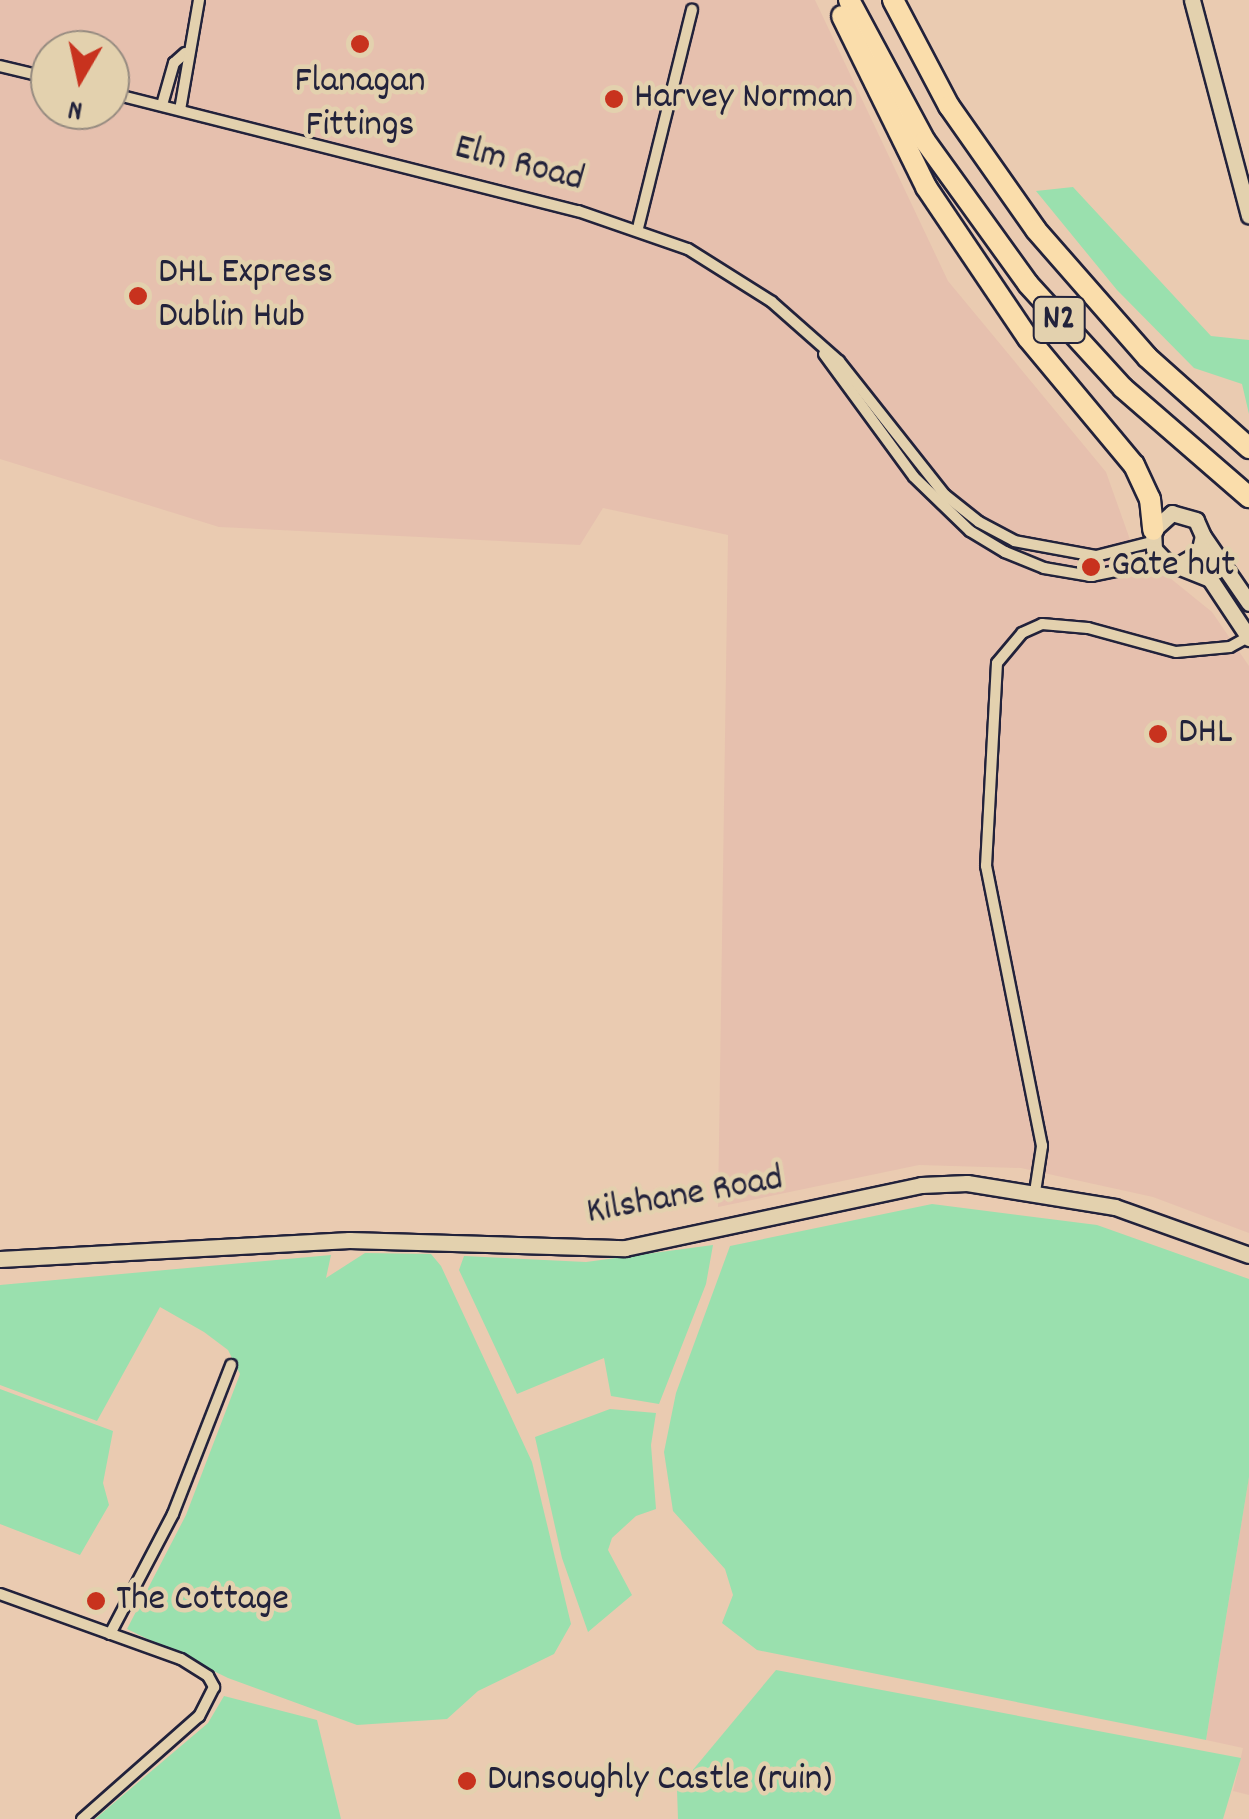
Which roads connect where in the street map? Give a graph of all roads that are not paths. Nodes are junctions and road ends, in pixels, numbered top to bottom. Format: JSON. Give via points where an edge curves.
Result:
{"nodes":[{"id":1,"x":199,"y":0,"type":"edge"},
{"id":2,"x":836,"y":0,"type":"edge"},
{"id":3,"x":848,"y":0,"type":"edge"},
{"id":4,"x":893,"y":0,"type":"edge"},
{"id":5,"x":1192,"y":0,"type":"edge"},
{"id":6,"x":692,"y":10,"type":"dead end"},
{"id":7,"x":185,"y":52,"type":"junction"},
{"id":8,"x":0,"y":66,"type":"edge"},
{"id":9,"x":30,"y":73,"type":"edge"},
{"id":10,"x":130,"y":98,"type":"edge"},
{"id":11,"x":162,"y":106,"type":"junction"},
{"id":12,"x":180,"y":110,"type":"junction"},
{"id":13,"x":1249,"y":216,"type":"edge"},
{"id":14,"x":638,"y":228,"type":"junction"},
{"id":15,"x":822,"y":349,"type":"junction"},
{"id":16,"x":1249,"y":448,"type":"edge"},
{"id":17,"x":1249,"y":497,"type":"edge"},
{"id":18,"x":1153,"y":536,"type":"junction"},
{"id":19,"x":1204,"y":536,"type":"junction"},
{"id":20,"x":1173,"y":562,"type":"junction"},
{"id":21,"x":1249,"y":603,"type":"edge"},
{"id":22,"x":1249,"y":637,"type":"edge"},
{"id":23,"x":1035,"y":1192,"type":"junction"},
{"id":24,"x":1249,"y":1255,"type":"edge"},
{"id":25,"x":0,"y":1259,"type":"edge"},
{"id":26,"x":232,"y":1365,"type":"dead end"},
{"id":27,"x":0,"y":1594,"type":"edge"},
{"id":28,"x":110,"y":1634,"type":"junction"},
{"id":29,"x":82,"y":1819,"type":"edge"}],
"edges":[{"from":1,"to":7,"type":"street"},
{"from":2,"to":18,"type":"highway","via":[[926,187],[1000,301],[1134,464],[1150,499]]},
{"from":3,"to":17,"type":"highway","number":"N2","via":[[924,141],[1018,272],[1122,388]]},
{"from":4,"to":16,"type":"highway","number":"N2","via":[[949,106],[1036,230],[1146,357]]},
{"from":5,"to":13,"type":"street"},
{"from":6,"to":14,"type":"street"},
{"from":7,"to":11,"type":"street","via":[[174,63]]},
{"from":7,"to":12,"type":"street"},
{"from":8,"to":9,"type":"street"},
{"from":10,"to":11,"type":"street","name":"Elm Road"},
{"from":11,"to":12,"type":"street","name":"Elm Road"},
{"from":12,"to":14,"type":"street","name":"Elm Road"},
{"from":14,"to":15,"type":"street","name":"Elm Road","via":[[729,270]]},
{"from":15,"to":18,"type":"street","name":"Elm Road","via":[[839,361],[944,495],[979,522],[1014,541],[1096,556]]},
{"from":15,"to":20,"type":"street","name":"Elm Road","via":[[914,477],[982,538],[1073,575],[1121,574]]},
{"from":18,"to":19,"type":"street","via":[[1164,517],[1181,513],[1196,520]]},
{"from":18,"to":20,"type":"street"},
{"from":19,"to":20,"type":"street","via":[[1199,553]]},
{"from":19,"to":21,"type":"street"},
{"from":20,"to":22,"type":"street","via":[[1216,584]]},
{"from":22,"to":23,"type":"street","via":[[1230,647],[1176,652],[1088,628],[1042,624],[1022,634],[996,662],[986,866],[1042,1146]]},
{"from":23,"to":24,"type":"street","name":"Kilshane Road","via":[[1115,1207]]},
{"from":23,"to":25,"type":"street","name":"Kilshane Road","via":[[921,1185],[625,1248],[369,1240]]},
{"from":26,"to":28,"type":"street","via":[[173,1514]]},
{"from":27,"to":28,"type":"street"},
{"from":28,"to":29,"type":"street","via":[[198,1668],[214,1687],[199,1716]]}]}
